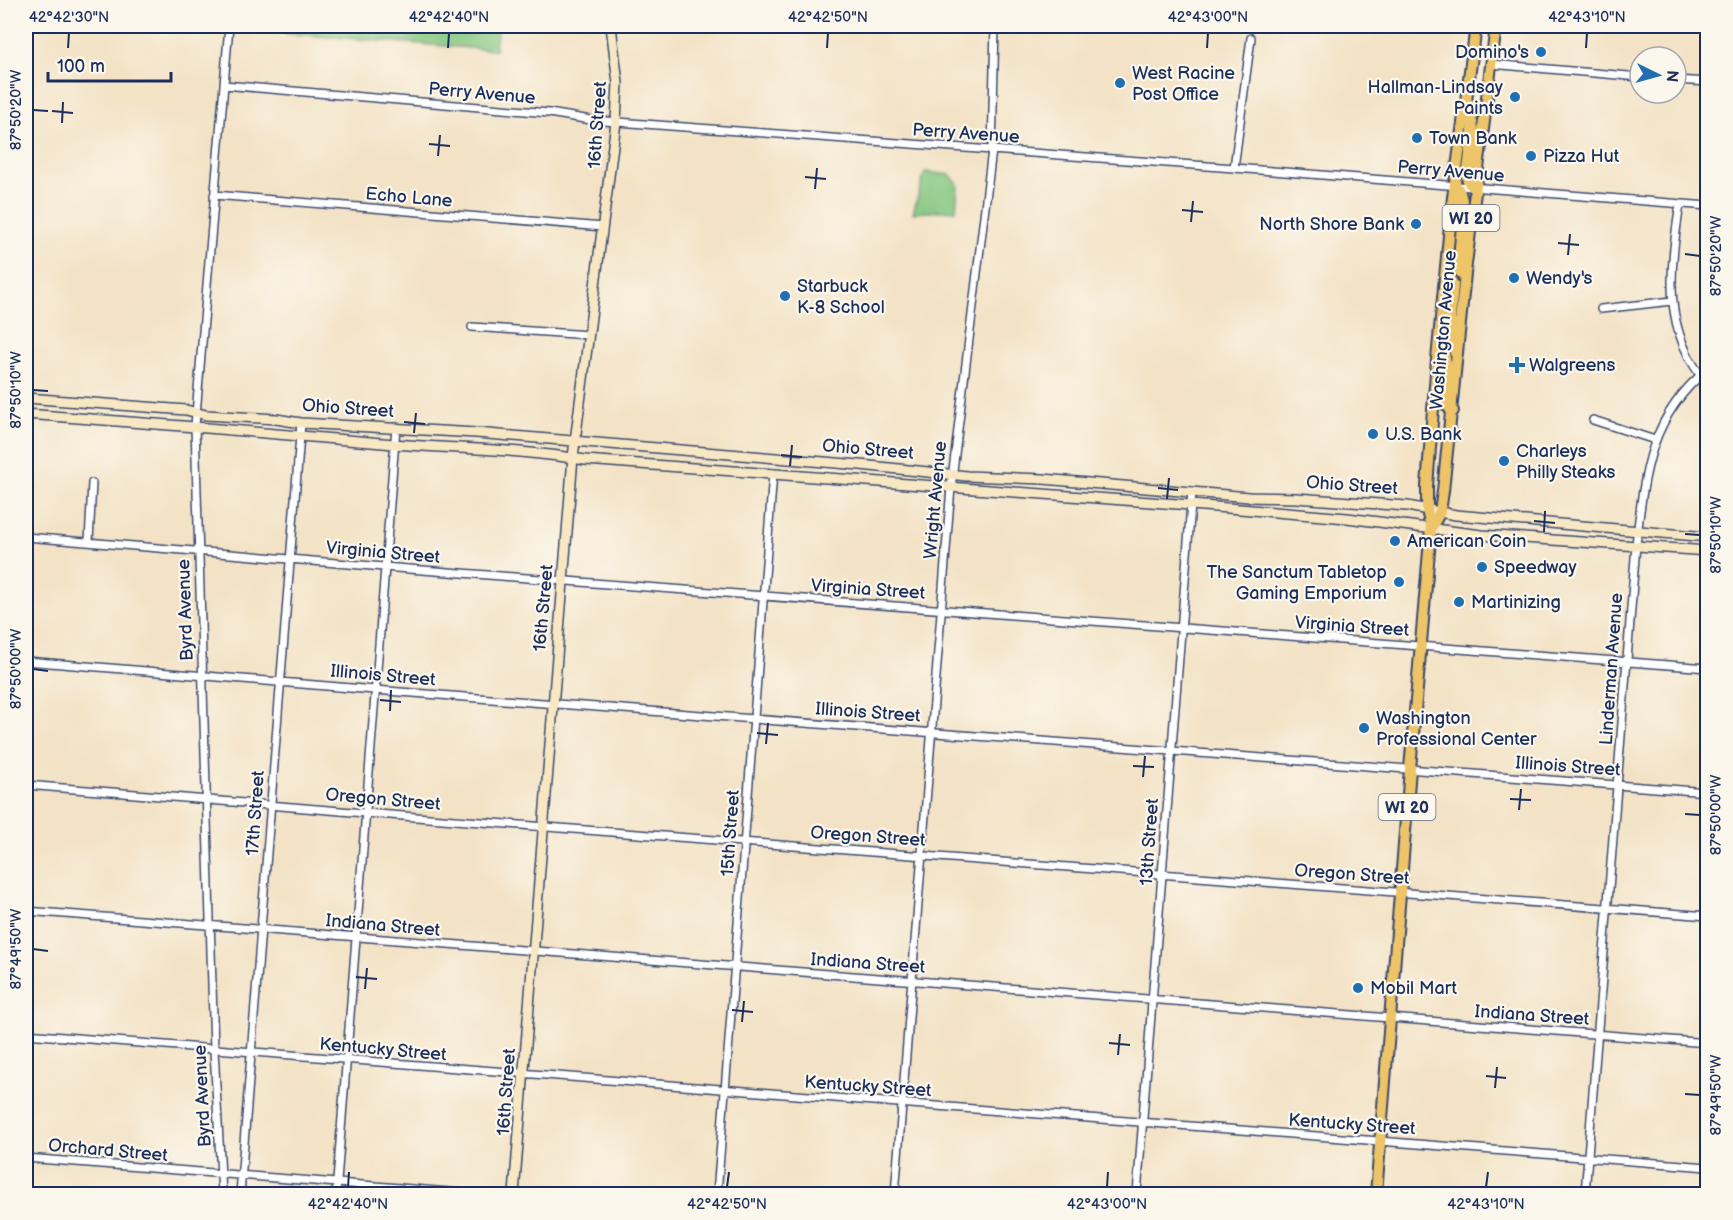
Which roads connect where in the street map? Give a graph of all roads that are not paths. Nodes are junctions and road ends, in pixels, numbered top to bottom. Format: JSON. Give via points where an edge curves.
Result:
{"nodes":[{"id":1,"x":229,"y":26,"type":"edge"},
{"id":2,"x":611,"y":26,"type":"edge"},
{"id":3,"x":995,"y":26,"type":"edge"},
{"id":4,"x":1476,"y":26,"type":"edge"},
{"id":5,"x":1496,"y":26,"type":"edge"},
{"id":6,"x":1251,"y":38,"type":"dead end"},
{"id":7,"x":1491,"y":64,"type":"junction"},
{"id":8,"x":1628,"y":76,"type":"edge"},
{"id":9,"x":1688,"y":81,"type":"edge"},
{"id":10,"x":1707,"y":82,"type":"edge"},
{"id":11,"x":224,"y":85,"type":"junction"},
{"id":12,"x":1468,"y":92,"type":"junction"},
{"id":13,"x":616,"y":122,"type":"junction"},
{"id":14,"x":992,"y":150,"type":"junction"},
{"id":15,"x":1234,"y":168,"type":"junction"},
{"id":16,"x":1455,"y":185,"type":"junction"},
{"id":17,"x":1474,"y":188,"type":"junction"},
{"id":18,"x":214,"y":195,"type":"junction"},
{"id":19,"x":1680,"y":204,"type":"junction"},
{"id":20,"x":1707,"y":206,"type":"edge"},
{"id":21,"x":603,"y":227,"type":"junction"},
{"id":22,"x":1445,"y":278,"type":"junction"},
{"id":23,"x":1464,"y":285,"type":"junction"},
{"id":24,"x":1672,"y":301,"type":"junction"},
{"id":25,"x":1601,"y":309,"type":"dead end"},
{"id":26,"x":472,"y":327,"type":"dead end"},
{"id":27,"x":589,"y":335,"type":"junction"},
{"id":28,"x":1440,"y":335,"type":"junction"},
{"id":29,"x":1457,"y":362,"type":"junction"},
{"id":30,"x":1707,"y":369,"type":"edge"},
{"id":31,"x":1700,"y":375,"type":"junction"},
{"id":32,"x":1707,"y":385,"type":"edge"},
{"id":33,"x":26,"y":398,"type":"edge"},
{"id":34,"x":1453,"y":411,"type":"junction"},
{"id":35,"x":196,"y":412,"type":"junction"},
{"id":36,"x":26,"y":414,"type":"edge"},
{"id":37,"x":1593,"y":420,"type":"dead end"},
{"id":38,"x":301,"y":423,"type":"junction"},
{"id":39,"x":195,"y":426,"type":"junction"},
{"id":40,"x":396,"y":427,"type":"junction"},
{"id":41,"x":300,"y":434,"type":"junction"},
{"id":42,"x":1655,"y":440,"type":"junction"},
{"id":43,"x":574,"y":442,"type":"junction"},
{"id":44,"x":394,"y":444,"type":"junction"},
{"id":45,"x":573,"y":458,"type":"junction"},
{"id":46,"x":860,"y":465,"type":"junction"},
{"id":47,"x":773,"y":473,"type":"junction"},
{"id":48,"x":952,"y":474,"type":"junction"},
{"id":49,"x":851,"y":480,"type":"junction"},
{"id":50,"x":92,"y":483,"type":"dead end"},
{"id":51,"x":951,"y":487,"type":"junction"},
{"id":52,"x":1192,"y":491,"type":"junction"},
{"id":53,"x":1191,"y":505,"type":"junction"},
{"id":54,"x":1427,"y":510,"type":"junction"},
{"id":55,"x":1440,"y":512,"type":"junction"},
{"id":56,"x":1431,"y":528,"type":"junction"},
{"id":57,"x":1638,"y":532,"type":"junction"},
{"id":58,"x":26,"y":537,"type":"edge"},
{"id":59,"x":1707,"y":537,"type":"edge"},
{"id":60,"x":89,"y":542,"type":"junction"},
{"id":61,"x":1636,"y":545,"type":"junction"},
{"id":62,"x":1707,"y":550,"type":"edge"},
{"id":63,"x":198,"y":552,"type":"junction"},
{"id":64,"x":290,"y":559,"type":"junction"},
{"id":65,"x":384,"y":567,"type":"junction"},
{"id":66,"x":562,"y":580,"type":"junction"},
{"id":67,"x":763,"y":596,"type":"junction"},
{"id":68,"x":940,"y":609,"type":"junction"},
{"id":69,"x":1181,"y":628,"type":"junction"},
{"id":70,"x":1422,"y":646,"type":"junction"},
{"id":71,"x":26,"y":661,"type":"edge"},
{"id":72,"x":1627,"y":662,"type":"junction"},
{"id":73,"x":1707,"y":668,"type":"edge"},
{"id":74,"x":202,"y":676,"type":"junction"},
{"id":75,"x":280,"y":682,"type":"junction"},
{"id":76,"x":375,"y":690,"type":"junction"},
{"id":77,"x":552,"y":703,"type":"junction"},
{"id":78,"x":754,"y":719,"type":"junction"},
{"id":79,"x":931,"y":732,"type":"junction"},
{"id":80,"x":1172,"y":751,"type":"junction"},
{"id":81,"x":1410,"y":769,"type":"junction"},
{"id":82,"x":26,"y":784,"type":"edge"},
{"id":83,"x":1617,"y":785,"type":"junction"},
{"id":84,"x":1707,"y":792,"type":"edge"},
{"id":85,"x":206,"y":800,"type":"junction"},
{"id":86,"x":270,"y":805,"type":"junction"},
{"id":87,"x":365,"y":813,"type":"junction"},
{"id":88,"x":543,"y":826,"type":"junction"},
{"id":89,"x":744,"y":842,"type":"junction"},
{"id":90,"x":921,"y":855,"type":"junction"},
{"id":91,"x":1162,"y":874,"type":"junction"},
{"id":92,"x":1400,"y":892,"type":"junction"},
{"id":93,"x":1608,"y":908,"type":"junction"},
{"id":94,"x":26,"y":911,"type":"edge"},
{"id":95,"x":1707,"y":916,"type":"edge"},
{"id":96,"x":210,"y":926,"type":"junction"},
{"id":97,"x":261,"y":930,"type":"junction"},
{"id":98,"x":356,"y":938,"type":"junction"},
{"id":99,"x":533,"y":952,"type":"junction"},
{"id":100,"x":734,"y":968,"type":"junction"},
{"id":101,"x":912,"y":981,"type":"junction"},
{"id":102,"x":1152,"y":1000,"type":"junction"},
{"id":103,"x":1390,"y":1019,"type":"junction"},
{"id":104,"x":26,"y":1034,"type":"edge"},
{"id":105,"x":1598,"y":1035,"type":"junction"},
{"id":106,"x":1707,"y":1043,"type":"edge"},
{"id":107,"x":214,"y":1050,"type":"junction"},
{"id":108,"x":251,"y":1053,"type":"junction"},
{"id":109,"x":346,"y":1061,"type":"junction"},
{"id":110,"x":524,"y":1075,"type":"junction"},
{"id":111,"x":725,"y":1090,"type":"junction"},
{"id":112,"x":902,"y":1104,"type":"junction"},
{"id":113,"x":1142,"y":1123,"type":"junction"},
{"id":114,"x":1380,"y":1142,"type":"junction"},
{"id":115,"x":26,"y":1158,"type":"edge"},
{"id":116,"x":1588,"y":1158,"type":"junction"},
{"id":117,"x":1707,"y":1167,"type":"edge"},
{"id":118,"x":220,"y":1174,"type":"junction"},
{"id":119,"x":242,"y":1176,"type":"junction"},
{"id":120,"x":336,"y":1184,"type":"junction"},
{"id":121,"x":222,"y":1194,"type":"edge"},
{"id":122,"x":240,"y":1194,"type":"edge"},
{"id":123,"x":336,"y":1194,"type":"edge"},
{"id":124,"x":475,"y":1194,"type":"edge"},
{"id":125,"x":514,"y":1194,"type":"edge"},
{"id":126,"x":717,"y":1194,"type":"edge"},
{"id":127,"x":895,"y":1194,"type":"edge"},
{"id":128,"x":1137,"y":1194,"type":"edge"},
{"id":129,"x":1376,"y":1194,"type":"edge"},
{"id":130,"x":1585,"y":1194,"type":"edge"}],
"edges":[{"from":1,"to":11,"type":"street","name":"Byrd Avenue"},
{"from":2,"to":13,"type":"street","name":"16th Street","via":[[617,63]]},
{"from":3,"to":14,"type":"street","name":"Wright Avenue"},
{"from":4,"to":12,"type":"main road","name":"Washington Avenue","number":"WI 20"},
{"from":5,"to":7,"type":"main road","name":"Washington Avenue","number":"WI 20"},
{"from":6,"to":15,"type":"street"},
{"from":7,"to":8,"type":"street"},
{"from":7,"to":17,"type":"main road","name":"Washington Avenue","number":"WI 20"},
{"from":9,"to":10,"type":"street"},
{"from":11,"to":13,"type":"street","name":"Perry Avenue"},
{"from":11,"to":18,"type":"street","name":"Byrd Avenue"},
{"from":12,"to":16,"type":"main road","name":"Washington Avenue","number":"WI 20"},
{"from":12,"to":17,"type":"main road","via":[[1473,130],[1467,178]]},
{"from":13,"to":14,"type":"street","name":"Perry Avenue"},
{"from":13,"to":21,"type":"street","name":"16th Street"},
{"from":14,"to":15,"type":"street","name":"Perry Avenue"},
{"from":14,"to":48,"type":"street","name":"Wright Avenue"},
{"from":15,"to":16,"type":"street","name":"Perry Avenue"},
{"from":16,"to":17,"type":"street","name":"Perry Avenue"},
{"from":16,"to":22,"type":"main road","name":"Washington Avenue","number":"WI 20"},
{"from":16,"to":23,"type":"main road","via":[[1463,202],[1458,256]]},
{"from":17,"to":19,"type":"street","name":"Perry Avenue"},
{"from":17,"to":23,"type":"main road","name":"Washington Avenue","number":"WI 20"},
{"from":18,"to":21,"type":"street","name":"Echo Lane"},
{"from":18,"to":35,"type":"street","name":"Byrd Avenue"},
{"from":19,"to":20,"type":"street","name":"Perry Avenue"},
{"from":19,"to":24,"type":"street"},
{"from":21,"to":27,"type":"street","name":"16th Street"},
{"from":22,"to":28,"type":"main road","name":"Washington Avenue","number":"WI 20"},
{"from":22,"to":29,"type":"main road","via":[[1453,284],[1450,318]]},
{"from":23,"to":29,"type":"main road","name":"Washington Avenue","number":"WI 20"},
{"from":24,"to":25,"type":"street"},
{"from":24,"to":31,"type":"street","via":[[1680,339]]},
{"from":26,"to":27,"type":"street"},
{"from":27,"to":43,"type":"street","name":"16th Street"},
{"from":28,"to":34,"type":"main road","via":[[1448,371],[1446,405]]},
{"from":28,"to":54,"type":"main road","name":"Washington Avenue","number":"WI 20"},
{"from":29,"to":34,"type":"main road","name":"Washington Avenue","number":"WI 20"},
{"from":30,"to":31,"type":"street"},
{"from":31,"to":32,"type":"street"},
{"from":31,"to":42,"type":"street","name":"Linderman Avenue","via":[[1672,406]]},
{"from":33,"to":35,"type":"street","name":"Ohio Street"},
{"from":34,"to":55,"type":"main road","name":"Washington Avenue","number":"WI 20"},
{"from":35,"to":38,"type":"street","name":"Ohio Street"},
{"from":35,"to":39,"type":"street","name":"Byrd Avenue"},
{"from":36,"to":39,"type":"street","name":"Ohio Street"},
{"from":37,"to":42,"type":"street"},
{"from":38,"to":40,"type":"street","name":"Ohio Street"},
{"from":38,"to":41,"type":"street","name":"17th Street"},
{"from":39,"to":41,"type":"street","name":"Ohio Street"},
{"from":39,"to":63,"type":"street","name":"Byrd Avenue"},
{"from":40,"to":43,"type":"street","name":"Ohio Street"},
{"from":40,"to":44,"type":"street"},
{"from":41,"to":44,"type":"street","name":"Ohio Street"},
{"from":41,"to":64,"type":"street","name":"17th Street"},
{"from":42,"to":57,"type":"street","name":"Linderman Avenue","via":[[1645,474]]},
{"from":43,"to":45,"type":"street","name":"16th Street"},
{"from":43,"to":46,"type":"street","name":"Ohio Street"},
{"from":44,"to":45,"type":"street","name":"Ohio Street"},
{"from":44,"to":65,"type":"street"},
{"from":45,"to":47,"type":"street","name":"Ohio Street"},
{"from":45,"to":66,"type":"street","name":"16th Street"},
{"from":46,"to":48,"type":"street","name":"Ohio Street"},
{"from":46,"to":49,"type":"street"},
{"from":47,"to":49,"type":"street","name":"Ohio Street"},
{"from":47,"to":67,"type":"street","name":"15th Street"},
{"from":48,"to":51,"type":"street","name":"Wright Avenue"},
{"from":48,"to":52,"type":"street","name":"Ohio Street"},
{"from":49,"to":51,"type":"street","name":"Ohio Street"},
{"from":50,"to":60,"type":"street"},
{"from":51,"to":53,"type":"street","name":"Ohio Street"},
{"from":51,"to":68,"type":"street","name":"Wright Avenue"},
{"from":52,"to":53,"type":"street","name":"13th Street"},
{"from":52,"to":54,"type":"street","name":"Ohio Street"},
{"from":53,"to":56,"type":"street","name":"Ohio Street"},
{"from":53,"to":69,"type":"street","name":"13th Street"},
{"from":54,"to":55,"type":"street","name":"Ohio Street"},
{"from":54,"to":56,"type":"main road","name":"Washington Avenue","number":"WI 20"},
{"from":55,"to":56,"type":"main road","name":"Washington Avenue","number":"WI 20"},
{"from":55,"to":57,"type":"street","name":"Ohio Street"},
{"from":56,"to":61,"type":"street","name":"Ohio Street"},
{"from":56,"to":70,"type":"main road","name":"Washington Avenue","number":"WI 20"},
{"from":57,"to":59,"type":"street","name":"Ohio Street"},
{"from":57,"to":61,"type":"street","name":"Linderman Avenue"},
{"from":58,"to":60,"type":"street","name":"Virginia Street"},
{"from":60,"to":63,"type":"street","name":"Virginia Street"},
{"from":61,"to":62,"type":"street","name":"Ohio Street"},
{"from":61,"to":72,"type":"street","name":"Linderman Avenue"},
{"from":63,"to":64,"type":"street","name":"Virginia Street"},
{"from":63,"to":74,"type":"street","name":"Byrd Avenue"},
{"from":64,"to":65,"type":"street","name":"Virginia Street"},
{"from":64,"to":75,"type":"street","name":"17th Street"},
{"from":65,"to":66,"type":"street","name":"Virginia Street"},
{"from":65,"to":76,"type":"street"},
{"from":66,"to":67,"type":"street","name":"Virginia Street"},
{"from":66,"to":77,"type":"street","name":"16th Street"},
{"from":67,"to":68,"type":"street","name":"Virginia Street"},
{"from":67,"to":78,"type":"street","name":"15th Street"},
{"from":68,"to":69,"type":"street","name":"Virginia Street"},
{"from":68,"to":79,"type":"street","name":"Wright Avenue"},
{"from":69,"to":70,"type":"street","name":"Virginia Street"},
{"from":69,"to":80,"type":"street","name":"13th Street"},
{"from":70,"to":72,"type":"street","name":"Virginia Street"},
{"from":70,"to":81,"type":"main road","name":"Washington Avenue","number":"WI 20"},
{"from":71,"to":74,"type":"street","name":"Illinois Street"},
{"from":72,"to":73,"type":"street","name":"Virginia Street"},
{"from":72,"to":83,"type":"street","name":"Linderman Avenue"},
{"from":74,"to":75,"type":"street","name":"Illinois Street"},
{"from":74,"to":85,"type":"street","name":"Byrd Avenue"},
{"from":75,"to":76,"type":"street","name":"Illinois Street"},
{"from":75,"to":86,"type":"street","name":"17th Street"},
{"from":76,"to":77,"type":"street","name":"Illinois Street"},
{"from":76,"to":87,"type":"street"},
{"from":77,"to":78,"type":"street","name":"Illinois Street"},
{"from":77,"to":88,"type":"street","name":"16th Street"},
{"from":78,"to":79,"type":"street","name":"Illinois Street"},
{"from":78,"to":89,"type":"street","name":"15th Street"},
{"from":79,"to":80,"type":"street","name":"Illinois Street"},
{"from":79,"to":90,"type":"street","name":"Wright Avenue"},
{"from":80,"to":81,"type":"street","name":"Illinois Street"},
{"from":80,"to":91,"type":"street","name":"13th Street"},
{"from":81,"to":83,"type":"street","name":"Illinois Street"},
{"from":81,"to":92,"type":"main road","name":"Washington Avenue","number":"WI 20"},
{"from":82,"to":85,"type":"street","name":"Oregon Street"},
{"from":83,"to":84,"type":"street","name":"Illinois Street"},
{"from":83,"to":93,"type":"street","name":"Linderman Avenue"},
{"from":85,"to":86,"type":"street","name":"Oregon Street"},
{"from":85,"to":96,"type":"street","name":"Byrd Avenue"},
{"from":86,"to":87,"type":"street","name":"Oregon Street"},
{"from":86,"to":97,"type":"street","name":"17th Street"},
{"from":87,"to":88,"type":"street","name":"Oregon Street"},
{"from":87,"to":98,"type":"street"},
{"from":88,"to":89,"type":"street","name":"Oregon Street"},
{"from":88,"to":99,"type":"street","name":"16th Street"},
{"from":89,"to":90,"type":"street","name":"Oregon Street"},
{"from":89,"to":100,"type":"street","name":"15th Street"},
{"from":90,"to":91,"type":"street","name":"Oregon Street"},
{"from":90,"to":101,"type":"street","name":"Wright Avenue"},
{"from":91,"to":92,"type":"street","name":"Oregon Street"},
{"from":91,"to":102,"type":"street","name":"13th Street"},
{"from":92,"to":93,"type":"street","name":"Oregon Street"},
{"from":92,"to":103,"type":"main road","name":"Washington Avenue","number":"WI 20"},
{"from":93,"to":95,"type":"street","name":"Oregon Street"},
{"from":93,"to":105,"type":"street","name":"Linderman Avenue"},
{"from":94,"to":96,"type":"street","name":"Indiana Street"},
{"from":96,"to":97,"type":"street","name":"Indiana Street"},
{"from":96,"to":107,"type":"street","name":"Byrd Avenue"},
{"from":97,"to":98,"type":"street","name":"Indiana Street"},
{"from":97,"to":108,"type":"street","name":"17th Street"},
{"from":98,"to":99,"type":"street","name":"Indiana Street"},
{"from":98,"to":109,"type":"street"},
{"from":99,"to":100,"type":"street","name":"Indiana Street"},
{"from":99,"to":110,"type":"street","name":"16th Street"},
{"from":100,"to":101,"type":"street","name":"Indiana Street"},
{"from":100,"to":111,"type":"street","name":"15th Street"},
{"from":101,"to":102,"type":"street","name":"Indiana Street"},
{"from":101,"to":112,"type":"street","name":"Wright Avenue"},
{"from":102,"to":103,"type":"street","name":"Indiana Street"},
{"from":102,"to":113,"type":"street","name":"13th Street"},
{"from":103,"to":105,"type":"street","name":"Indiana Street"},
{"from":103,"to":114,"type":"main road","name":"Washington Avenue","number":"WI 20"},
{"from":104,"to":107,"type":"street","name":"Kentucky Street"},
{"from":105,"to":106,"type":"street","name":"Indiana Street"},
{"from":105,"to":116,"type":"street","name":"Linderman Avenue"},
{"from":107,"to":108,"type":"street","name":"Kentucky Street"},
{"from":107,"to":118,"type":"street","name":"Byrd Avenue"},
{"from":108,"to":109,"type":"street","name":"Kentucky Street"},
{"from":108,"to":119,"type":"street","name":"17th Street"},
{"from":109,"to":110,"type":"street","name":"Kentucky Street"},
{"from":109,"to":120,"type":"street"},
{"from":110,"to":111,"type":"street","name":"Kentucky Street"},
{"from":110,"to":125,"type":"street","name":"16th Street"},
{"from":111,"to":112,"type":"street","name":"Kentucky Street"},
{"from":111,"to":126,"type":"street","name":"15th Street"},
{"from":112,"to":113,"type":"street","name":"Kentucky Street"},
{"from":112,"to":127,"type":"street","name":"Wright Avenue"},
{"from":113,"to":114,"type":"street","name":"Kentucky Street"},
{"from":113,"to":128,"type":"street","name":"13th Street"},
{"from":114,"to":116,"type":"street","name":"Kentucky Street"},
{"from":114,"to":129,"type":"main road","name":"Washington Avenue","number":"WI 20"},
{"from":115,"to":118,"type":"street","name":"Orchard Street"},
{"from":116,"to":117,"type":"street","name":"Kentucky Street"},
{"from":116,"to":130,"type":"street","name":"Linderman Avenue"},
{"from":118,"to":119,"type":"street","name":"Orchard Street"},
{"from":118,"to":121,"type":"street","name":"Byrd Avenue"},
{"from":119,"to":120,"type":"street","name":"Orchard Street"},
{"from":119,"to":122,"type":"street","name":"17th Street"},
{"from":120,"to":123,"type":"street"},
{"from":120,"to":124,"type":"street","name":"Orchard Street"}]}
